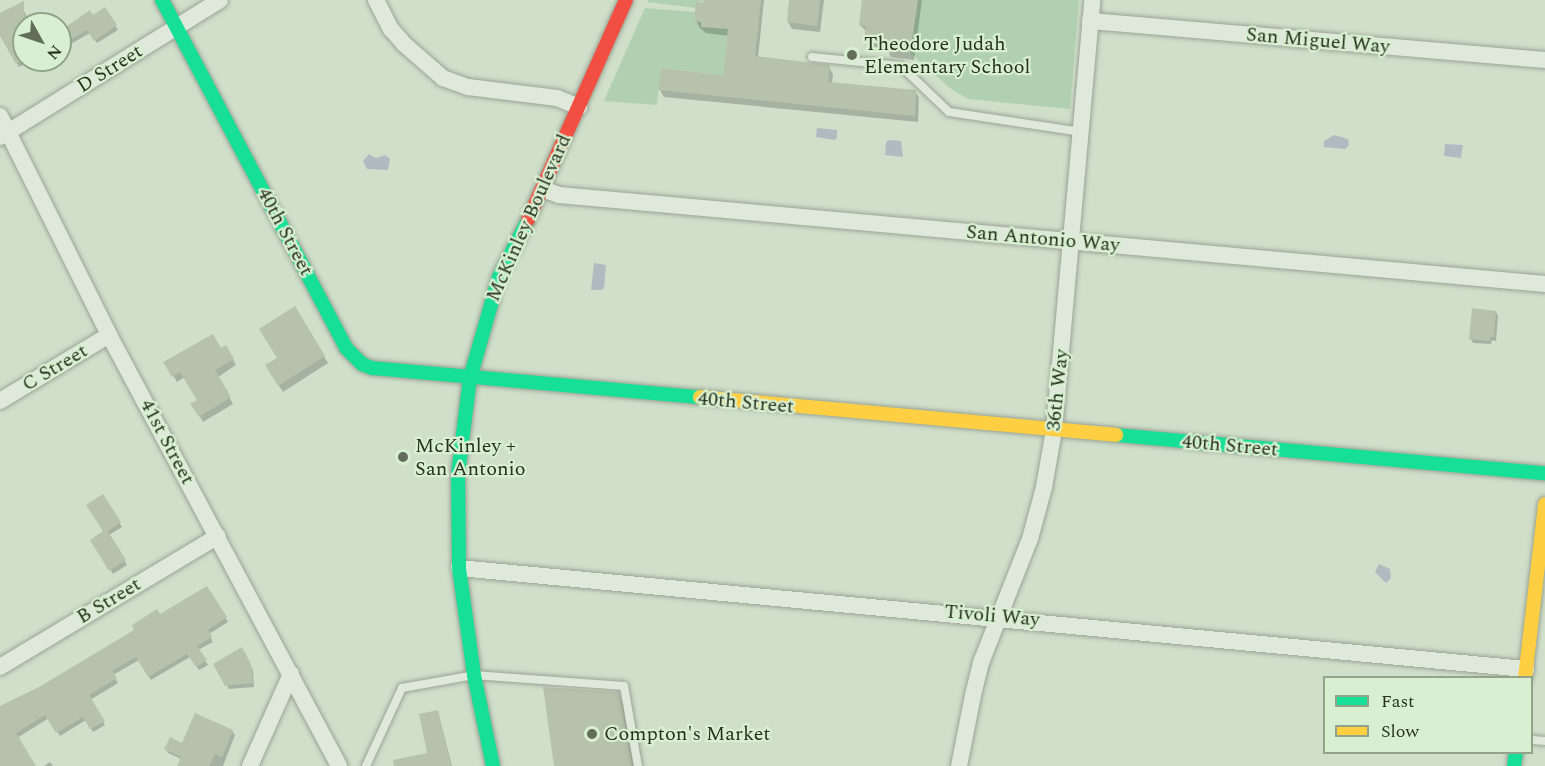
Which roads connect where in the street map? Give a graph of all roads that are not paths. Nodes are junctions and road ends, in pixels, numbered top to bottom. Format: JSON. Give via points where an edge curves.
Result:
{"nodes":[{"id":1,"x":162,"y":0,"type":"edge"},
{"id":2,"x":220,"y":0,"type":"edge"},
{"id":3,"x":376,"y":0,"type":"edge"},
{"id":4,"x":626,"y":0,"type":"edge"},
{"id":5,"x":1092,"y":0,"type":"edge"},
{"id":6,"x":1090,"y":21,"type":"junction"},
{"id":7,"x":176,"y":28,"type":"junction"},
{"id":8,"x":812,"y":57,"type":"dead end"},
{"id":9,"x":1545,"y":60,"type":"edge"},
{"id":10,"x":579,"y":107,"type":"junction"},
{"id":11,"x":0,"y":116,"type":"edge"},
{"id":12,"x":1081,"y":132,"type":"junction"},
{"id":13,"x":4,"y":135,"type":"edge"},
{"id":14,"x":543,"y":189,"type":"junction"},
{"id":15,"x":1071,"y":242,"type":"junction"},
{"id":16,"x":1545,"y":284,"type":"edge"},
{"id":17,"x":109,"y":335,"type":"junction"},
{"id":18,"x":470,"y":378,"type":"junction"},
{"id":19,"x":0,"y":401,"type":"edge"},
{"id":20,"x":1054,"y":430,"type":"junction"},
{"id":21,"x":1545,"y":473,"type":"edge"},
{"id":22,"x":1545,"y":504,"type":"edge"},
{"id":23,"x":218,"y":536,"type":"junction"},
{"id":24,"x":459,"y":568,"type":"junction"},
{"id":25,"x":1541,"y":569,"type":"edge"},
{"id":26,"x":999,"y":617,"type":"junction"},
{"id":27,"x":0,"y":667,"type":"edge"},
{"id":28,"x":1525,"y":673,"type":"edge"},
{"id":29,"x":291,"y":674,"type":"junction"},
{"id":30,"x":474,"y":675,"type":"junction"},
{"id":31,"x":250,"y":766,"type":"edge"},
{"id":32,"x":339,"y":766,"type":"edge"},
{"id":33,"x":366,"y":766,"type":"edge"},
{"id":34,"x":493,"y":766,"type":"edge"},
{"id":35,"x":638,"y":766,"type":"edge"},
{"id":36,"x":959,"y":766,"type":"edge"}],
"edges":[{"from":1,"to":7,"type":"street","name":"40th Street"},
{"from":2,"to":7,"type":"street","name":"D Street"},
{"from":3,"to":10,"type":"street","via":[[391,29],[442,78],[468,87],[557,98]]},
{"from":4,"to":10,"type":"street","name":"McKinley Boulevard"},
{"from":5,"to":6,"type":"street","name":"36th Way"},
{"from":6,"to":9,"type":"street","name":"San Miguel Way"},
{"from":6,"to":12,"type":"street","name":"36th Way"},
{"from":7,"to":13,"type":"street","name":"D Street"},
{"from":7,"to":18,"type":"street","name":"40th Street","via":[[353,357],[383,370]]},
{"from":8,"to":12,"type":"lane","via":[[901,66],[949,112]]},
{"from":10,"to":14,"type":"street","name":"McKinley Boulevard"},
{"from":11,"to":13,"type":"street","name":"41st Street"},
{"from":12,"to":15,"type":"street","name":"36th Way"},
{"from":13,"to":17,"type":"street","name":"41st Street"},
{"from":14,"to":15,"type":"street","name":"San Antonio Way","via":[[559,195]]},
{"from":14,"to":18,"type":"street","name":"McKinley Boulevard","via":[[499,277]]},
{"from":15,"to":16,"type":"street","name":"San Antonio Way"},
{"from":15,"to":20,"type":"street","name":"36th Way"},
{"from":17,"to":19,"type":"street","name":"C Street"},
{"from":17,"to":23,"type":"street","name":"41st Street"},
{"from":18,"to":20,"type":"street","name":"40th Street"},
{"from":18,"to":24,"type":"street","name":"McKinley Boulevard","via":[[458,474]]},
{"from":20,"to":21,"type":"street","name":"40th Street"},
{"from":20,"to":26,"type":"street","name":"36th Way","via":[[1030,539]]},
{"from":22,"to":25,"type":"street"},
{"from":23,"to":27,"type":"street","name":"B Street"},
{"from":23,"to":29,"type":"street","name":"41st Street"},
{"from":24,"to":26,"type":"street","name":"Tivoli Way"},
{"from":24,"to":30,"type":"street","name":"McKinley Boulevard"},
{"from":25,"to":28,"type":"street"},
{"from":26,"to":28,"type":"street","name":"Tivoli Way"},
{"from":26,"to":36,"type":"street","name":"36th Way","via":[[982,660]]},
{"from":29,"to":31,"type":"street"},
{"from":29,"to":32,"type":"street","name":"41st Street"},
{"from":30,"to":33,"type":"lane","via":[[402,688]]},
{"from":30,"to":34,"type":"street","name":"McKinley Boulevard"},
{"from":30,"to":35,"type":"lane","via":[[624,686]]}]}
